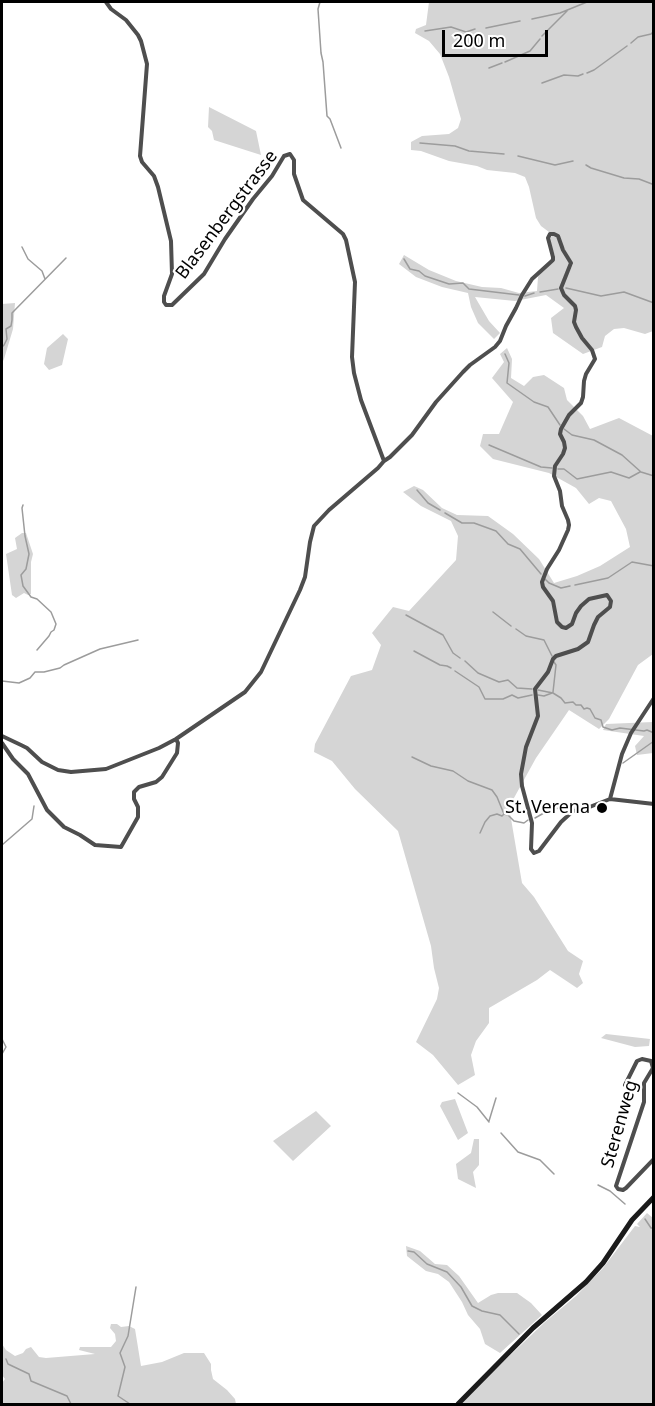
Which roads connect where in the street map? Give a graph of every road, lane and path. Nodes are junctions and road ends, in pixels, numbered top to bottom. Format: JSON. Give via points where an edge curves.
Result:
{"nodes":[{"id":1,"x":105,"y":2,"type":"edge"},
{"id":2,"x":384,"y":461,"type":"junction"},
{"id":3,"x":654,"y":698,"type":"edge"},
{"id":4,"x":2,"y":736,"type":"edge"},
{"id":5,"x":176,"y":739,"type":"junction"},
{"id":6,"x":2,"y":743,"type":"edge"},
{"id":7,"x":610,"y":799,"type":"junction"},
{"id":8,"x":654,"y":804,"type":"edge"},
{"id":9,"x":625,"y":1085,"type":"dead end"},
{"id":10,"x":654,"y":1159,"type":"edge"},
{"id":11,"x":654,"y":1197,"type":"edge"},
{"id":12,"x":458,"y":1404,"type":"edge"}],
"edges":[{"from":1,"to":2,"type":"street","name":"Blasenbergstrasse","via":[[134,28],[147,64],[140,156],[154,176],[171,241],[172,274],[164,302],[172,305],[204,274],[253,199],[284,156],[290,154],[303,200],[346,240],[355,282],[354,373]]},
{"from":2,"to":5,"type":"street","via":[[314,526],[305,577],[261,672],[245,692]]},
{"from":2,"to":7,"type":"street","via":[[412,435],[463,372],[500,341],[532,279],[553,261],[550,234],[558,236],[571,263],[561,288],[575,306],[574,322],[595,359],[586,374],[581,403],[561,429],[565,448],[554,476],[569,525],[542,582],[562,627],[572,624],[589,599],[607,596],[611,601],[610,607],[598,617],[588,642],[556,656],[535,689],[538,716],[526,747],[522,774],[532,823],[532,851],[540,851],[573,811]]},
{"from":3,"to":7,"type":"street","via":[[631,733]]},
{"from":4,"to":5,"type":"street","via":[[27,748],[48,766],[71,772],[106,768]]},
{"from":5,"to":6,"type":"street","via":[[177,753],[162,777],[134,792],[138,817],[121,847],[95,845],[64,827],[47,810],[28,774]]},
{"from":7,"to":8,"type":"street"},
{"from":9,"to":10,"type":"street","name":"Sterenweg","via":[[637,1061],[651,1061],[653,1068],[644,1083],[644,1102],[618,1189],[626,1188]]},
{"from":11,"to":12,"type":"main road","via":[[586,1282]]}]}
